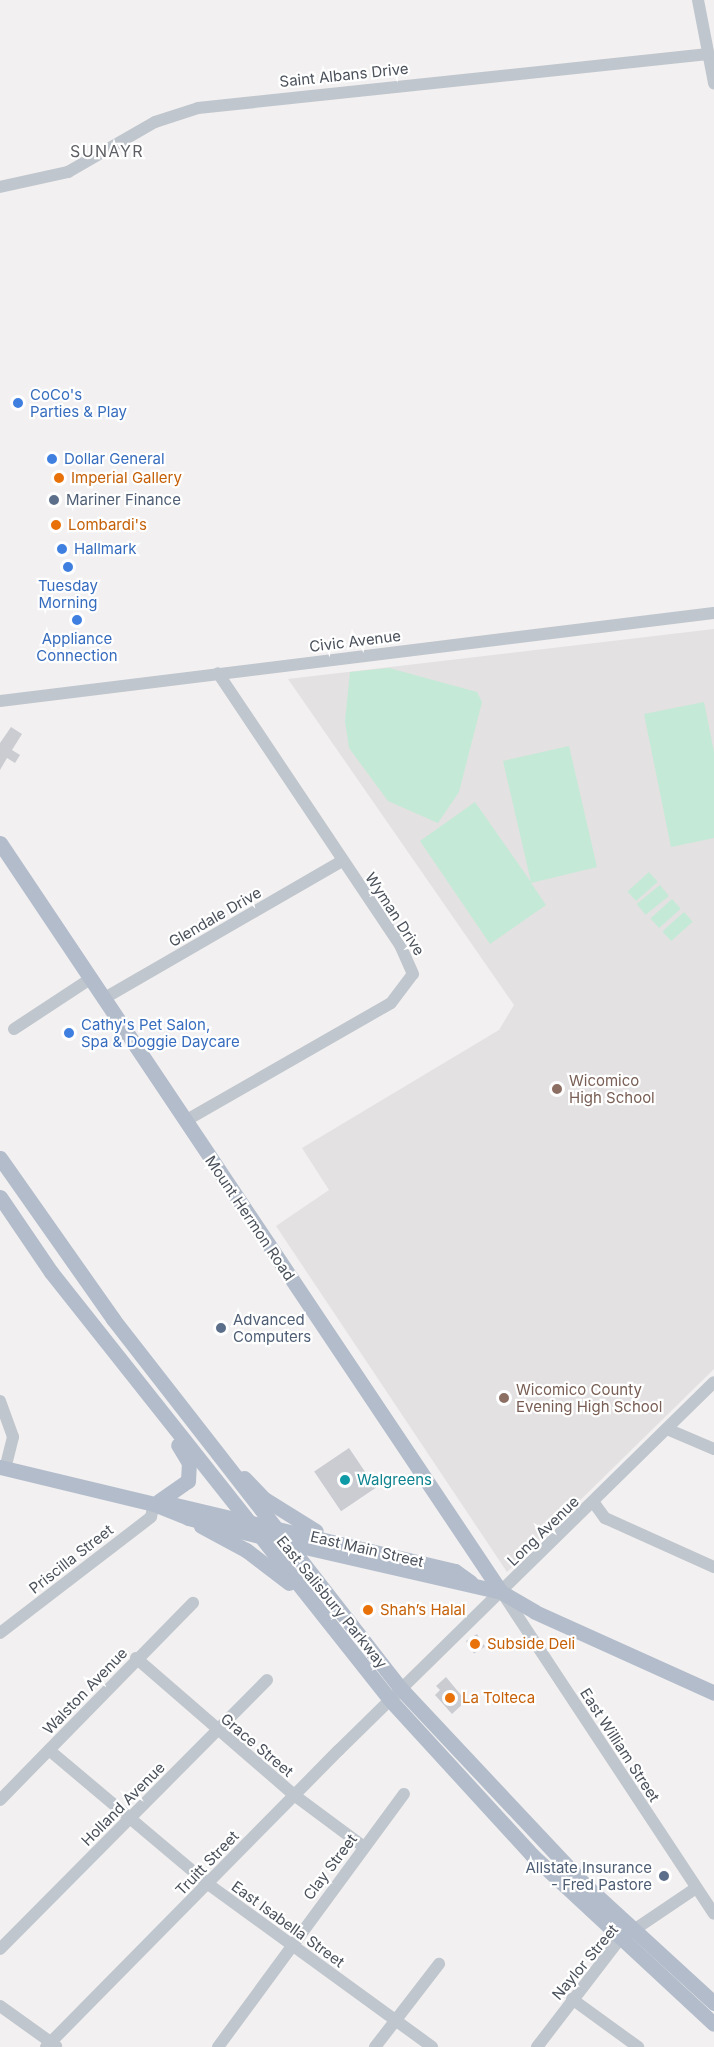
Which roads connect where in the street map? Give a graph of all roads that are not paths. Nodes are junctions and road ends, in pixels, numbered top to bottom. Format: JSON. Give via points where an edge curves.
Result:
{"nodes":[{"id":1,"x":698,"y":0,"type":"edge"},
{"id":2,"x":708,"y":54,"type":"junction"},
{"id":3,"x":714,"y":82,"type":"edge"},
{"id":4,"x":0,"y":187,"type":"edge"},
{"id":5,"x":714,"y":613,"type":"edge"},
{"id":6,"x":218,"y":673,"type":"junction"},
{"id":7,"x":0,"y":701,"type":"edge"},
{"id":8,"x":0,"y":843,"type":"edge"},
{"id":9,"x":342,"y":861,"type":"junction"},
{"id":10,"x":90,"y":979,"type":"junction"},
{"id":11,"x":104,"y":999,"type":"junction"},
{"id":12,"x":14,"y":1029,"type":"dead end"},
{"id":13,"x":185,"y":1121,"type":"junction"},
{"id":14,"x":0,"y":1158,"type":"edge"},
{"id":15,"x":0,"y":1197,"type":"edge"},
{"id":16,"x":714,"y":1382,"type":"edge"},
{"id":17,"x":144,"y":1389,"type":"junction"},
{"id":18,"x":0,"y":1401,"type":"edge"},
{"id":19,"x":667,"y":1429,"type":"junction"},
{"id":20,"x":214,"y":1448,"type":"junction"},
{"id":21,"x":714,"y":1449,"type":"edge"},
{"id":22,"x":3,"y":1468,"type":"edge"},
{"id":23,"x":594,"y":1503,"type":"junction"},
{"id":24,"x":154,"y":1504,"type":"junction"},
{"id":25,"x":188,"y":1518,"type":"junction"},
{"id":26,"x":249,"y":1522,"type":"junction"},
{"id":27,"x":265,"y":1531,"type":"junction"},
{"id":28,"x":468,"y":1541,"type":"junction"},
{"id":29,"x":283,"y":1542,"type":"junction"},
{"id":30,"x":332,"y":1547,"type":"junction"},
{"id":31,"x":714,"y":1567,"type":"edge"},
{"id":32,"x":455,"y":1571,"type":"junction"},
{"id":33,"x":470,"y":1582,"type":"junction"},
{"id":34,"x":501,"y":1592,"type":"junction"},
{"id":35,"x":308,"y":1599,"type":"junction"},
{"id":36,"x":193,"y":1603,"type":"dead end"},
{"id":37,"x":339,"y":1613,"type":"junction"},
{"id":38,"x":2,"y":1628,"type":"edge"},
{"id":39,"x":136,"y":1658,"type":"junction"},
{"id":40,"x":267,"y":1680,"type":"dead end"},
{"id":41,"x":402,"y":1690,"type":"junction"},
{"id":42,"x":714,"y":1693,"type":"edge"},
{"id":43,"x":391,"y":1701,"type":"junction"},
{"id":44,"x":217,"y":1731,"type":"junction"},
{"id":45,"x":49,"y":1750,"type":"junction"},
{"id":46,"x":404,"y":1794,"type":"dead end"},
{"id":47,"x":294,"y":1795,"type":"junction"},
{"id":48,"x":0,"y":1800,"type":"edge"},
{"id":49,"x":130,"y":1817,"type":"junction"},
{"id":50,"x":364,"y":1847,"type":"junction"},
{"id":51,"x":208,"y":1884,"type":"junction"},
{"id":52,"x":696,"y":1888,"type":"junction"},
{"id":53,"x":714,"y":1914,"type":"edge"},
{"id":54,"x":625,"y":1935,"type":"junction"},
{"id":55,"x":291,"y":1945,"type":"junction"},
{"id":56,"x":0,"y":1948,"type":"edge"},
{"id":57,"x":439,"y":1964,"type":"dead end"},
{"id":58,"x":572,"y":1999,"type":"junction"},
{"id":59,"x":714,"y":2003,"type":"edge"},
{"id":60,"x":0,"y":2006,"type":"edge"},
{"id":61,"x":395,"y":2019,"type":"junction"},
{"id":62,"x":714,"y":2024,"type":"edge"},
{"id":63,"x":51,"y":2045,"type":"edge"},
{"id":64,"x":218,"y":2047,"type":"edge"},
{"id":65,"x":375,"y":2047,"type":"edge"},
{"id":66,"x":432,"y":2047,"type":"edge"},
{"id":67,"x":537,"y":2047,"type":"edge"},
{"id":68,"x":638,"y":2047,"type":"edge"}],
"edges":[{"from":1,"to":2,"type":"street"},
{"from":2,"to":3,"type":"street"},
{"from":2,"to":4,"type":"street","name":"Saint Albans Drive","via":[[198,108],[155,122],[68,172]]},
{"from":5,"to":6,"type":"street","name":"Civic Avenue"},
{"from":6,"to":7,"type":"street","name":"Civic Avenue"},
{"from":6,"to":9,"type":"street","name":"Wyman Drive"},
{"from":8,"to":10,"type":"main road","name":"Mount Hermon Road"},
{"from":9,"to":11,"type":"street","name":"Glendale Drive"},
{"from":9,"to":13,"type":"street","name":"Wyman Drive","via":[[408,958],[411,983],[391,1003]]},
{"from":10,"to":11,"type":"main road","name":"Mount Hermon Road"},
{"from":10,"to":12,"type":"street"},
{"from":11,"to":13,"type":"main road","name":"Mount Hermon Road"},
{"from":13,"to":28,"type":"main road","name":"Mount Hermon Road"},
{"from":14,"to":20,"type":"main road","name":"East Salisbury Parkway","via":[[113,1319]]},
{"from":15,"to":17,"type":"main road","name":"East Salisbury Parkway","via":[[51,1272]]},
{"from":16,"to":19,"type":"street","name":"Long Avenue"},
{"from":17,"to":24,"type":"main road","via":[[189,1463],[184,1487]]},
{"from":17,"to":26,"type":"main road","name":"East Salisbury Parkway"},
{"from":18,"to":22,"type":"street","via":[[13,1437]]},
{"from":19,"to":21,"type":"street"},
{"from":19,"to":23,"type":"street","name":"Long Avenue"},
{"from":20,"to":27,"type":"main road","name":"East Salisbury Parkway"},
{"from":20,"to":30,"type":"main road","via":[[263,1498]]},
{"from":22,"to":24,"type":"main road","name":"East Main Street"},
{"from":23,"to":31,"type":"street","via":[[605,1518]]},
{"from":23,"to":34,"type":"street","name":"Long Avenue"},
{"from":24,"to":25,"type":"main road","name":"East Main Street"},
{"from":24,"to":26,"type":"main road","name":"East Main Street","via":[[169,1501]]},
{"from":24,"to":38,"type":"street","name":"Priscilla Street","via":[[151,1517]]},
{"from":25,"to":27,"type":"main road","name":"East Main Street"},
{"from":25,"to":35,"type":"main road","via":[[246,1550]]},
{"from":26,"to":27,"type":"main road","name":"East Salisbury Parkway"},
{"from":27,"to":29,"type":"main road","name":"East Main Street"},
{"from":27,"to":30,"type":"main road","name":"East Main Street"},
{"from":27,"to":35,"type":"main road","name":"East Salisbury Parkway"},
{"from":28,"to":32,"type":"main road","via":[[465,1560]]},
{"from":28,"to":34,"type":"main road","name":"Mount Hermon Road"},
{"from":29,"to":30,"type":"main road","name":"East Main Street"},
{"from":29,"to":37,"type":"main road","name":"East Salisbury Parkway"},
{"from":30,"to":32,"type":"main road","name":"East Main Street"},
{"from":30,"to":33,"type":"main road","name":"East Main Street"},
{"from":30,"to":37,"type":"main road","via":[[313,1566]]},
{"from":32,"to":33,"type":"main road","name":"East Main Street"},
{"from":33,"to":34,"type":"main road","name":"East Main Street"},
{"from":34,"to":41,"type":"street","name":"Long Avenue"},
{"from":34,"to":42,"type":"main road","name":"East Main Street","via":[[535,1612]]},
{"from":34,"to":52,"type":"street","name":"East William Street"},
{"from":35,"to":43,"type":"main road","name":"East Salisbury Parkway"},
{"from":36,"to":39,"type":"street","name":"Walston Avenue"},
{"from":37,"to":41,"type":"main road","name":"East Salisbury Parkway"},
{"from":39,"to":44,"type":"street","name":"Grace Street"},
{"from":39,"to":45,"type":"street","name":"Walston Avenue"},
{"from":40,"to":44,"type":"street","name":"Holland Avenue"},
{"from":41,"to":43,"type":"street","name":"Long Avenue"},
{"from":41,"to":54,"type":"main road","name":"East Salisbury Parkway"},
{"from":43,"to":47,"type":"street","name":"Truitt Street"},
{"from":43,"to":54,"type":"main road","name":"East Salisbury Parkway","via":[[501,1823]]},
{"from":44,"to":47,"type":"street","name":"Grace Street"},
{"from":44,"to":49,"type":"street","name":"Holland Avenue"},
{"from":45,"to":48,"type":"street","name":"Walston Avenue"},
{"from":45,"to":49,"type":"street","name":"East Isabella Street"},
{"from":46,"to":50,"type":"street","name":"Clay Street"},
{"from":47,"to":50,"type":"street","name":"Grace Street"},
{"from":47,"to":51,"type":"street","name":"Truitt Street"},
{"from":49,"to":51,"type":"street","name":"East Isabella Street"},
{"from":49,"to":56,"type":"street","name":"Holland Avenue"},
{"from":50,"to":55,"type":"street","name":"Clay Street"},
{"from":51,"to":55,"type":"street","name":"East Isabella Street"},
{"from":51,"to":63,"type":"street","name":"Truitt Street"},
{"from":52,"to":53,"type":"street","name":"East William Street"},
{"from":52,"to":54,"type":"street","name":"Naylor Street"},
{"from":54,"to":58,"type":"street","name":"Naylor Street"},
{"from":54,"to":59,"type":"main road","name":"East Salisbury Parkway"},
{"from":54,"to":62,"type":"main road","name":"East Salisbury Parkway"},
{"from":55,"to":61,"type":"street","name":"East Isabella Street"},
{"from":55,"to":64,"type":"street","name":"Clay Street"},
{"from":57,"to":61,"type":"street"},
{"from":58,"to":67,"type":"street","name":"Naylor Street"},
{"from":58,"to":68,"type":"street"},
{"from":60,"to":63,"type":"street"},
{"from":61,"to":65,"type":"street"},
{"from":61,"to":66,"type":"street","name":"East Isabella Street"}]}
